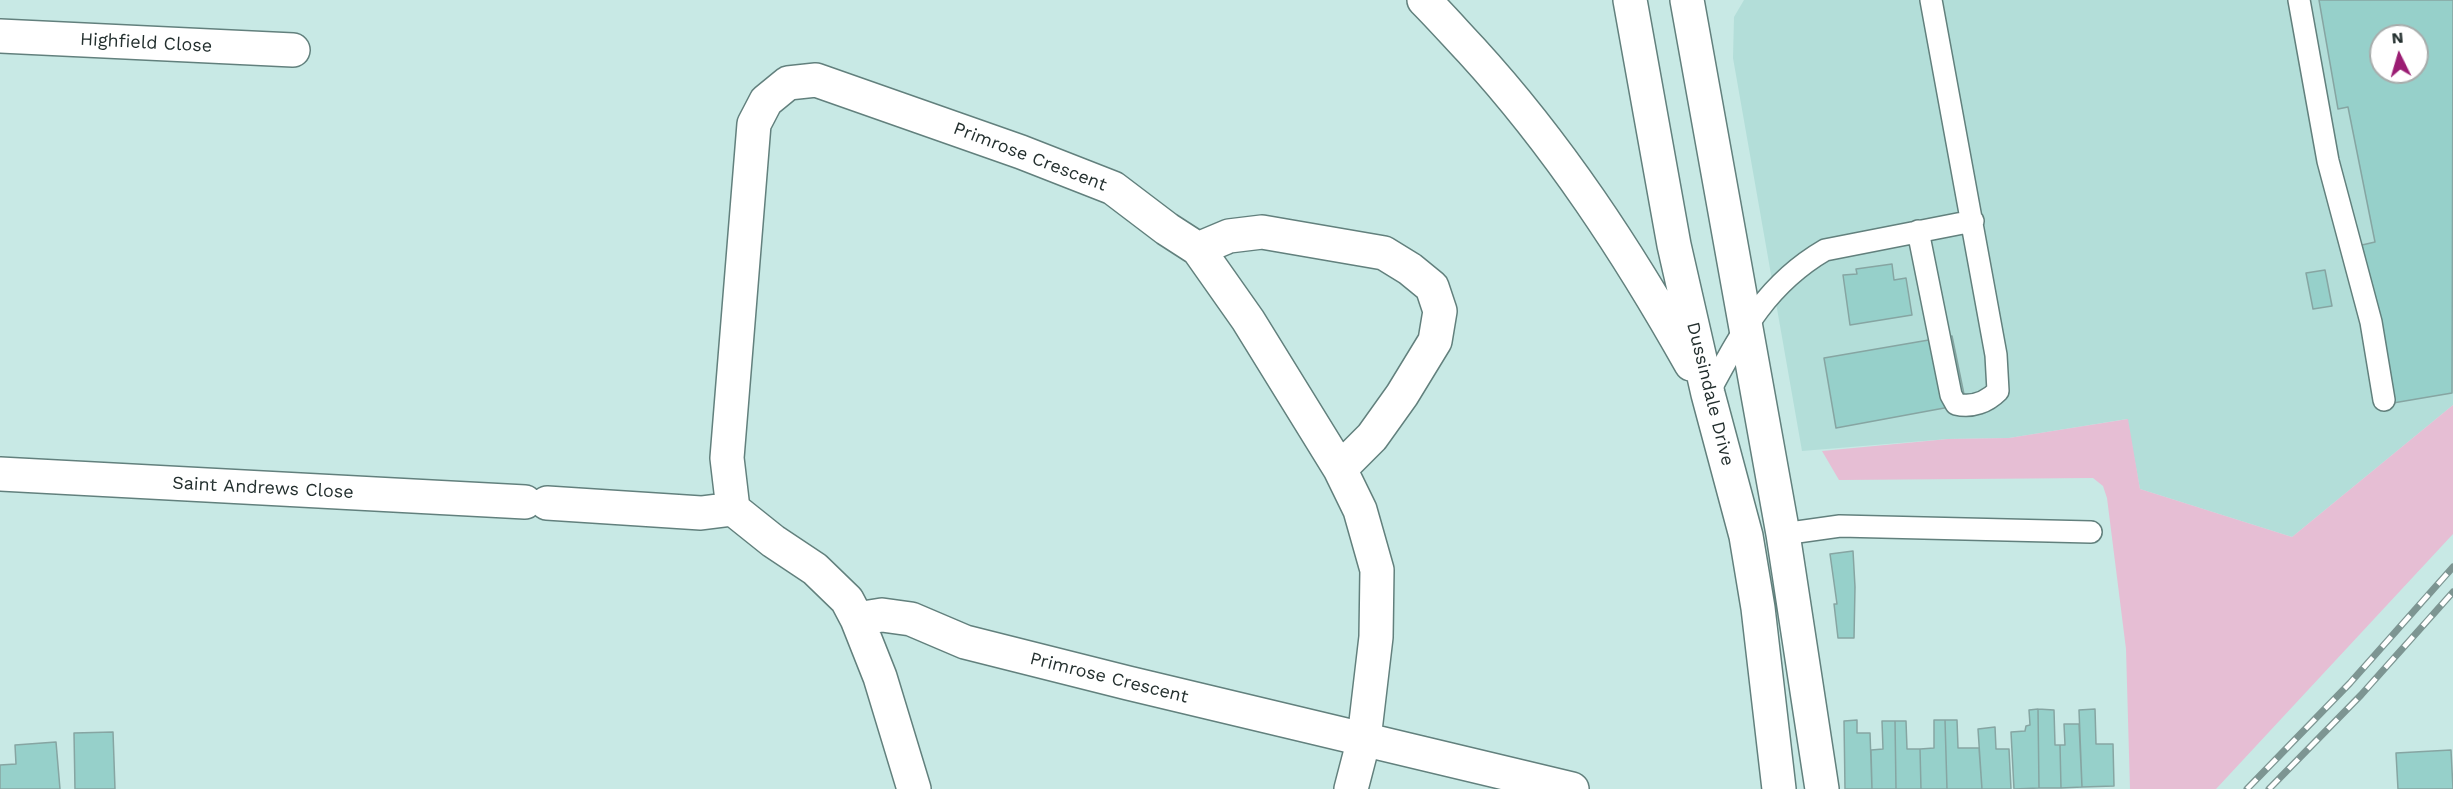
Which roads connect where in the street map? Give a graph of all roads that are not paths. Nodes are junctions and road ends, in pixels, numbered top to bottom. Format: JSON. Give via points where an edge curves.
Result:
{"nodes":[{"id":1,"x":1424,"y":0,"type":"edge"},
{"id":2,"x":1630,"y":0,"type":"edge"},
{"id":3,"x":1687,"y":0,"type":"edge"},
{"id":4,"x":1931,"y":0,"type":"edge"},
{"id":5,"x":2299,"y":0,"type":"edge"},
{"id":6,"x":0,"y":36,"type":"edge"},
{"id":7,"x":293,"y":50,"type":"dead end"},
{"id":8,"x":1973,"y":221,"type":"junction"},
{"id":9,"x":1918,"y":231,"type":"junction"},
{"id":10,"x":1198,"y":249,"type":"junction"},
{"id":11,"x":1746,"y":324,"type":"junction"},
{"id":12,"x":1708,"y":394,"type":"junction"},
{"id":13,"x":2384,"y":400,"type":"dead end"},
{"id":14,"x":1340,"y":469,"type":"junction"},
{"id":15,"x":0,"y":474,"type":"edge"},
{"id":16,"x":733,"y":509,"type":"junction"},
{"id":17,"x":2091,"y":531,"type":"dead end"},
{"id":18,"x":1783,"y":534,"type":"junction"},
{"id":19,"x":857,"y":619,"type":"junction"},
{"id":20,"x":1364,"y":739,"type":"junction"},
{"id":21,"x":914,"y":789,"type":"edge"},
{"id":22,"x":1351,"y":789,"type":"edge"},
{"id":23,"x":1572,"y":789,"type":"edge"},
{"id":24,"x":1779,"y":789,"type":"edge"},
{"id":25,"x":1822,"y":789,"type":"edge"}],
"edges":[{"from":1,"to":12,"type":"main road","via":[[1557,153],[1613,234]]},
{"from":2,"to":12,"type":"main road","name":"Dussindale Drive","via":[[1674,245]]},
{"from":3,"to":11,"type":"main road"},
{"from":4,"to":8,"type":"lane"},
{"from":5,"to":13,"type":"lane","via":[[2328,161],[2371,322]]},
{"from":6,"to":7,"type":"main road","name":"Highfield Close"},
{"from":8,"to":9,"type":"lane"},
{"from":8,"to":9,"type":"lane","via":[[1996,355],[1998,391],[1989,401],[1964,406],[1956,404],[1951,394]]},
{"from":9,"to":11,"type":"lane","via":[[1825,250],[1788,277]]},
{"from":10,"to":14,"type":"main road","name":"Primrose Crescent","via":[[1248,320]]},
{"from":10,"to":14,"type":"main road","via":[[1229,236],[1262,232],[1384,253],[1432,287],[1440,311],[1435,341],[1372,437]]},
{"from":10,"to":16,"type":"main road","name":"Primrose Crescent","via":[[1113,188],[816,80],[788,83],[766,100],[754,124],[728,458]]},
{"from":11,"to":12,"type":"lane"},
{"from":11,"to":18,"type":"main road"},
{"from":12,"to":24,"type":"main road","name":"Dussindale Drive","via":[[1746,536]]},
{"from":14,"to":20,"type":"main road","name":"Primrose Crescent","via":[[1360,510],[1377,570],[1376,637]]},
{"from":15,"to":16,"type":"main road","name":"Saint Andrews Close","via":[[701,513]]},
{"from":16,"to":19,"type":"main road","via":[[815,569],[847,600]]},
{"from":17,"to":18,"type":"lane","via":[[1840,526]]},
{"from":18,"to":25,"type":"main road"},
{"from":19,"to":20,"type":"main road","name":"Primrose Crescent","via":[[882,615],[911,619],[965,642]]},
{"from":19,"to":21,"type":"main road","via":[[880,677]]},
{"from":20,"to":22,"type":"main road","name":"Primrose Crescent"},
{"from":20,"to":23,"type":"main road","name":"Primrose Crescent"}]}
